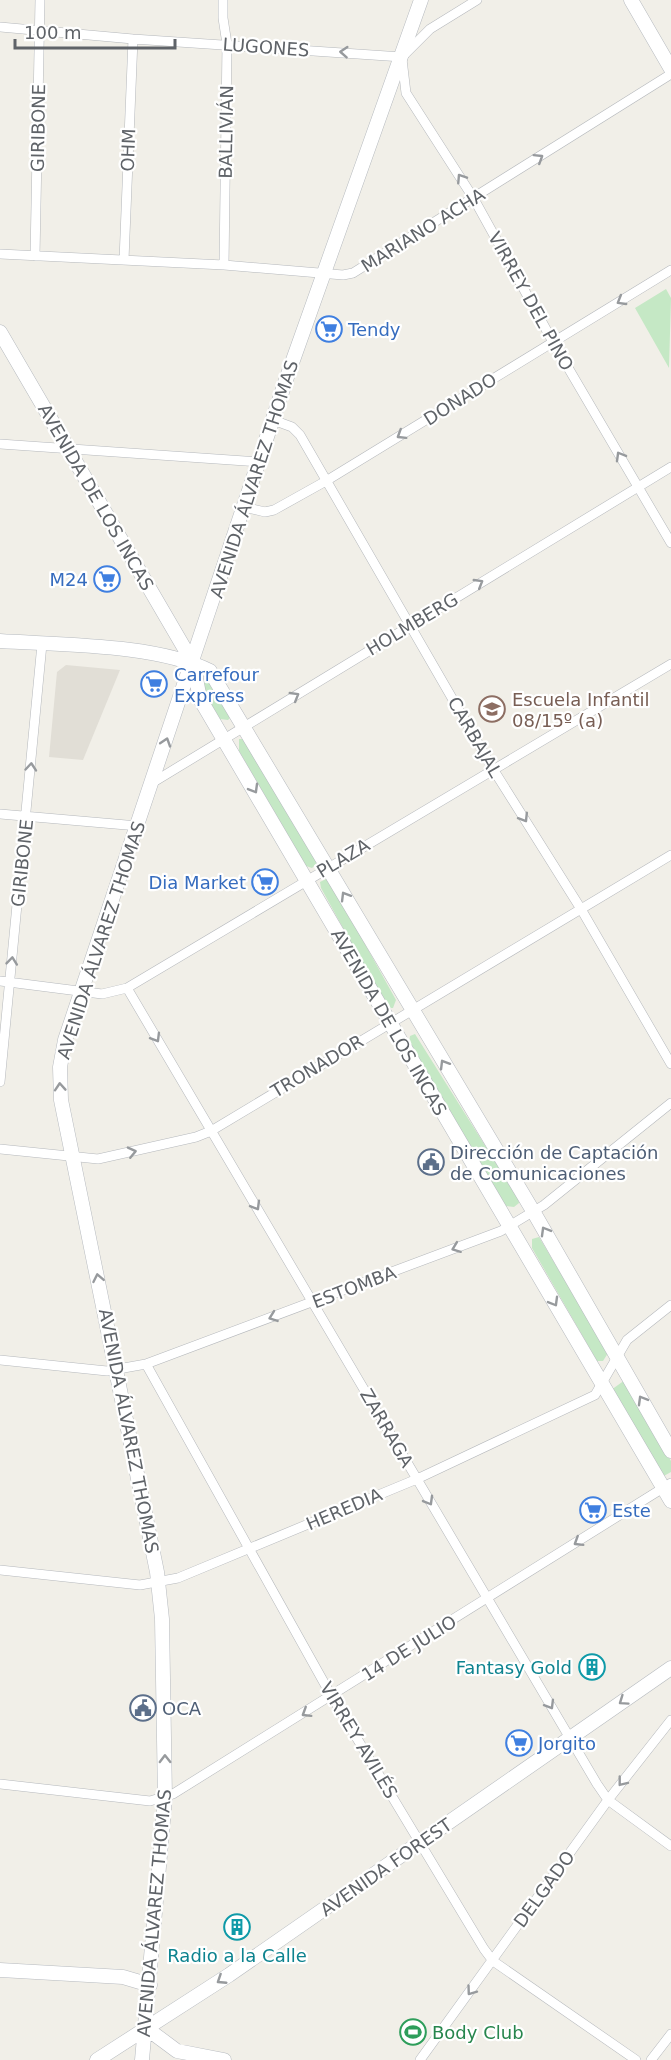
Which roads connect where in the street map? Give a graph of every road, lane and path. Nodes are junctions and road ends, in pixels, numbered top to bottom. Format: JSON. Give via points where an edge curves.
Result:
{"nodes":[{"id":1,"x":40,"y":0,"type":"edge"},
{"id":2,"x":224,"y":0,"type":"edge"},
{"id":3,"x":422,"y":0,"type":"edge"},
{"id":4,"x":477,"y":0,"type":"edge"},
{"id":5,"x":631,"y":0,"type":"edge"},
{"id":6,"x":0,"y":27,"type":"edge"},
{"id":7,"x":40,"y":30,"type":"junction"},
{"id":8,"x":133,"y":39,"type":"junction"},
{"id":9,"x":227,"y":44,"type":"junction"},
{"id":10,"x":402,"y":57,"type":"junction"},
{"id":11,"x":671,"y":69,"type":"edge"},
{"id":12,"x":671,"y":74,"type":"edge"},
{"id":13,"x":474,"y":199,"type":"junction"},
{"id":14,"x":0,"y":254,"type":"edge"},
{"id":15,"x":35,"y":256,"type":"junction"},
{"id":16,"x":124,"y":260,"type":"junction"},
{"id":17,"x":224,"y":265,"type":"junction"},
{"id":18,"x":671,"y":270,"type":"edge"},
{"id":19,"x":324,"y":273,"type":"junction"},
{"id":20,"x":0,"y":332,"type":"edge"},
{"id":21,"x":553,"y":342,"type":"junction"},
{"id":22,"x":273,"y":420,"type":"junction"},
{"id":23,"x":0,"y":444,"type":"edge"},
{"id":24,"x":67,"y":449,"type":"junction"},
{"id":25,"x":259,"y":462,"type":"junction"},
{"id":26,"x":671,"y":466,"type":"edge"},
{"id":27,"x":327,"y":481,"type":"junction"},
{"id":28,"x":637,"y":486,"type":"junction"},
{"id":29,"x":244,"y":507,"type":"junction"},
{"id":30,"x":671,"y":543,"type":"edge"},
{"id":31,"x":411,"y":625,"type":"junction"},
{"id":32,"x":0,"y":641,"type":"edge"},
{"id":33,"x":42,"y":644,"type":"junction"},
{"id":34,"x":193,"y":663,"type":"junction"},
{"id":35,"x":671,"y":664,"type":"edge"},
{"id":36,"x":245,"y":726,"type":"junction"},
{"id":37,"x":224,"y":739,"type":"junction"},
{"id":38,"x":493,"y":769,"type":"junction"},
{"id":39,"x":152,"y":783,"type":"junction"},
{"id":40,"x":0,"y":814,"type":"edge"},
{"id":41,"x":27,"y":817,"type":"junction"},
{"id":42,"x":138,"y":826,"type":"junction"},
{"id":43,"x":671,"y":855,"type":"edge"},
{"id":44,"x":328,"y":868,"type":"junction"},
{"id":45,"x":307,"y":880,"type":"junction"},
{"id":46,"x":581,"y":909,"type":"junction"},
{"id":47,"x":5,"y":981,"type":"edge"},
{"id":48,"x":127,"y":988,"type":"junction"},
{"id":49,"x":82,"y":991,"type":"junction"},
{"id":50,"x":411,"y":1010,"type":"junction"},
{"id":51,"x":389,"y":1023,"type":"junction"},
{"id":52,"x":671,"y":1064,"type":"edge"},
{"id":53,"x":0,"y":1082,"type":"edge"},
{"id":54,"x":671,"y":1103,"type":"edge"},
{"id":55,"x":211,"y":1131,"type":"junction"},
{"id":56,"x":0,"y":1149,"type":"edge"},
{"id":57,"x":74,"y":1157,"type":"junction"},
{"id":58,"x":533,"y":1211,"type":"junction"},
{"id":59,"x":510,"y":1227,"type":"junction"},
{"id":60,"x":314,"y":1302,"type":"junction"},
{"id":61,"x":671,"y":1305,"type":"edge"},
{"id":62,"x":617,"y":1357,"type":"junction"},
{"id":63,"x":0,"y":1360,"type":"edge"},
{"id":64,"x":146,"y":1364,"type":"junction"},
{"id":65,"x":117,"y":1370,"type":"junction"},
{"id":66,"x":602,"y":1386,"type":"junction"},
{"id":67,"x":671,"y":1451,"type":"edge"},
{"id":68,"x":417,"y":1479,"type":"junction"},
{"id":69,"x":667,"y":1486,"type":"edge"},
{"id":70,"x":671,"y":1501,"type":"edge"},
{"id":71,"x":251,"y":1548,"type":"junction"},
{"id":72,"x":0,"y":1570,"type":"edge"},
{"id":73,"x":159,"y":1583,"type":"junction"},
{"id":74,"x":487,"y":1599,"type":"junction"},
{"id":75,"x":671,"y":1668,"type":"edge"},
{"id":76,"x":332,"y":1697,"type":"junction"},
{"id":77,"x":671,"y":1720,"type":"edge"},
{"id":78,"x":570,"y":1738,"type":"junction"},
{"id":79,"x":0,"y":1784,"type":"edge"},
{"id":80,"x":165,"y":1798,"type":"junction"},
{"id":81,"x":608,"y":1800,"type":"junction"},
{"id":82,"x":421,"y":1843,"type":"junction"},
{"id":83,"x":671,"y":1846,"type":"edge"},
{"id":84,"x":493,"y":1961,"type":"junction"},
{"id":85,"x":0,"y":1970,"type":"edge"},
{"id":86,"x":150,"y":1985,"type":"junction"},
{"id":87,"x":146,"y":2028,"type":"junction"},
{"id":88,"x":671,"y":2034,"type":"edge"},
{"id":89,"x":97,"y":2060,"type":"edge"},
{"id":90,"x":142,"y":2060,"type":"edge"},
{"id":91,"x":224,"y":2060,"type":"edge"},
{"id":92,"x":420,"y":2060,"type":"edge"},
{"id":93,"x":636,"y":2060,"type":"edge"},
{"id":94,"x":651,"y":2060,"type":"edge"}],
"edges":[{"from":1,"to":7,"type":"street","name":"GIRIBONE"},
{"from":2,"to":9,"type":"street","name":"BALLIVIÁN"},
{"from":3,"to":10,"type":"main road","name":"AVENIDA ÁLVAREZ THOMAS"},
{"from":4,"to":10,"type":"street","via":[[430,29]]},
{"from":5,"to":11,"type":"main road"},
{"from":6,"to":7,"type":"street","name":"LUGONES"},
{"from":7,"to":8,"type":"street","name":"LUGONES"},
{"from":7,"to":15,"type":"street","name":"GIRIBONE"},
{"from":8,"to":9,"type":"street","name":"LUGONES"},
{"from":8,"to":16,"type":"street","name":"OHM"},
{"from":10,"to":9,"type":"street","name":"LUGONES","one_way":true},
{"from":9,"to":17,"type":"street","name":"BALLIVIÁN"},
{"from":13,"to":10,"type":"street","name":"VIRREY DEL PINO","one_way":true,"via":[[406,93]]},
{"from":10,"to":19,"type":"main road","name":"AVENIDA ÁLVAREZ THOMAS"},
{"from":13,"to":12,"type":"street","name":"MARIANO ACHA","one_way":true},
{"from":13,"to":19,"type":"street","name":"MARIANO ACHA","via":[[363,268],[343,275]]},
{"from":13,"to":21,"type":"street","name":"VIRREY DEL PINO"},
{"from":14,"to":15,"type":"street","name":"MARIANO ACHA"},
{"from":15,"to":16,"type":"street","name":"MARIANO ACHA"},
{"from":16,"to":17,"type":"street","name":"MARIANO ACHA"},
{"from":17,"to":19,"type":"street","name":"MARIANO ACHA"},
{"from":18,"to":21,"type":"street","name":"DONADO","one_way":true},
{"from":19,"to":22,"type":"main road","name":"AVENIDA ÁLVAREZ THOMAS"},
{"from":20,"to":24,"type":"main road","name":"AVENIDA DE LOS INCAS"},
{"from":21,"to":27,"type":"street","name":"DONADO","one_way":true},
{"from":28,"to":21,"type":"street","name":"VIRREY DEL PINO","one_way":true},
{"from":22,"to":25,"type":"main road","name":"AVENIDA ÁLVAREZ THOMAS"},
{"from":22,"to":27,"type":"street","name":"CARBAJAL","via":[[292,427],[300,435]]},
{"from":23,"to":24,"type":"street"},
{"from":24,"to":25,"type":"street"},
{"from":24,"to":34,"type":"main road","name":"AVENIDA DE LOS INCAS"},
{"from":25,"to":29,"type":"main road","name":"AVENIDA ÁLVAREZ THOMAS"},
{"from":26,"to":28,"type":"street","name":"HOLMBERG"},
{"from":27,"to":29,"type":"street","name":"DONADO","via":[[274,510]]},
{"from":27,"to":31,"type":"street","name":"CARBAJAL"},
{"from":28,"to":30,"type":"street","name":"VIRREY DEL PINO"},
{"from":31,"to":28,"type":"street","name":"HOLMBERG","one_way":true},
{"from":29,"to":34,"type":"main road","name":"AVENIDA ÁLVAREZ THOMAS"},
{"from":36,"to":31,"type":"street","name":"HOLMBERG","one_way":true},
{"from":31,"to":38,"type":"street","name":"CARBAJAL"},
{"from":32,"to":33,"type":"main road"},
{"from":33,"to":34,"type":"main road","via":[[158,654]]},
{"from":41,"to":33,"type":"street","name":"GIRIBONE","one_way":true},
{"from":34,"to":36,"type":"main road","name":"AVENIDA DE LOS INCAS","via":[[210,671]]},
{"from":34,"to":37,"type":"main road","name":"AVENIDA DE LOS INCAS","via":[[200,699]]},
{"from":39,"to":34,"type":"main road","name":"AVENIDA ÁLVAREZ THOMAS","one_way":true},
{"from":35,"to":38,"type":"street","name":"PLAZA"},
{"from":36,"to":37,"type":"street","name":"HOLMBERG"},
{"from":36,"to":44,"type":"main road","name":"AVENIDA DE LOS INCAS"},
{"from":37,"to":39,"type":"street","name":"HOLMBERG"},
{"from":37,"to":45,"type":"main road","name":"AVENIDA DE LOS INCAS","one_way":true},
{"from":38,"to":44,"type":"street","name":"PLAZA"},
{"from":38,"to":46,"type":"street","name":"CARBAJAL","one_way":true},
{"from":39,"to":42,"type":"main road","name":"AVENIDA ÁLVAREZ THOMAS"},
{"from":40,"to":41,"type":"street"},
{"from":41,"to":42,"type":"street"},
{"from":47,"to":41,"type":"street","name":"GIRIBONE","one_way":true},
{"from":42,"to":49,"type":"main road","name":"AVENIDA ÁLVAREZ THOMAS"},
{"from":43,"to":46,"type":"street","name":"TRONADOR"},
{"from":44,"to":45,"type":"street","name":"PLAZA"},
{"from":50,"to":44,"type":"main road","name":"AVENIDA DE LOS INCAS","one_way":true},
{"from":45,"to":48,"type":"street","name":"PLAZA"},
{"from":45,"to":51,"type":"main road","name":"AVENIDA DE LOS INCAS"},
{"from":46,"to":50,"type":"street","name":"TRONADOR"},
{"from":46,"to":52,"type":"street","name":"CARBAJAL"},
{"from":47,"to":49,"type":"street","name":"PLAZA"},
{"from":47,"to":53,"type":"street","name":"GIRIBONE"},
{"from":48,"to":49,"type":"street","name":"PLAZA","via":[[112,993]]},
{"from":48,"to":55,"type":"street","name":"ZARRAGA","one_way":true},
{"from":57,"to":49,"type":"main road","name":"AVENIDA ÁLVAREZ THOMAS","one_way":true,"via":[[61,1100],[60,1067]]},
{"from":50,"to":51,"type":"street","name":"TRONADOR"},
{"from":58,"to":50,"type":"main road","name":"AVENIDA DE LOS INCAS","one_way":true},
{"from":51,"to":55,"type":"street","name":"TRONADOR"},
{"from":51,"to":59,"type":"main road","name":"AVENIDA DE LOS INCAS"},
{"from":54,"to":58,"type":"street","name":"ESTOMBA"},
{"from":57,"to":55,"type":"street","name":"TRONADOR","one_way":true,"via":[[108,1158]]},
{"from":55,"to":60,"type":"street","name":"ZARRAGA","one_way":true},
{"from":56,"to":57,"type":"street","name":"TRONADOR"},
{"from":65,"to":57,"type":"main road","name":"AVENIDA ÁLVAREZ THOMAS","one_way":true},
{"from":58,"to":59,"type":"street","name":"ESTOMBA"},
{"from":62,"to":58,"type":"main road","name":"AVENIDA DE LOS INCAS","one_way":true},
{"from":59,"to":60,"type":"street","name":"ESTOMBA","one_way":true},
{"from":59,"to":66,"type":"main road","name":"AVENIDA DE LOS INCAS","one_way":true},
{"from":60,"to":64,"type":"street","name":"ESTOMBA","one_way":true},
{"from":60,"to":68,"type":"street","name":"ZARRAGA"},
{"from":61,"to":62,"type":"street","name":"HEREDIA","via":[[627,1340]]},
{"from":62,"to":66,"type":"street","name":"HEREDIA"},
{"from":67,"to":62,"type":"main road","name":"AVENIDA DE LOS INCAS","one_way":true},
{"from":63,"to":65,"type":"street","name":"ESTOMBA"},
{"from":64,"to":65,"type":"street","name":"ESTOMBA"},
{"from":64,"to":71,"type":"street","name":"VIRREY AVILÉS"},
{"from":65,"to":73,"type":"main road","name":"AVENIDA ÁLVAREZ THOMAS"},
{"from":66,"to":68,"type":"street","name":"HEREDIA","via":[[596,1395]]},
{"from":66,"to":69,"type":"main road","name":"AVENIDA DE LOS INCAS"},
{"from":68,"to":71,"type":"street","name":"HEREDIA"},
{"from":68,"to":74,"type":"street","name":"ZARRAGA","one_way":true},
{"from":69,"to":70,"type":"main road","name":"AVENIDA DE LOS INCAS"},
{"from":69,"to":74,"type":"street","name":"14 DE JULIO","one_way":true},
{"from":71,"to":73,"type":"street","name":"HEREDIA"},
{"from":71,"to":76,"type":"street","name":"VIRREY AVILÉS"},
{"from":72,"to":73,"type":"street","name":"HEREDIA","via":[[140,1585]]},
{"from":80,"to":73,"type":"main road","name":"AVENIDA ÁLVAREZ THOMAS","one_way":true},
{"from":74,"to":76,"type":"street","name":"14 DE JULIO"},
{"from":74,"to":78,"type":"street","name":"ZARRAGA","one_way":true},
{"from":75,"to":78,"type":"main road","name":"AVENIDA FOREST","one_way":true},
{"from":76,"to":80,"type":"street","name":"14 DE JULIO","one_way":true},
{"from":76,"to":82,"type":"street","name":"VIRREY AVILÉS"},
{"from":77,"to":81,"type":"street","name":"DELGADO","one_way":true},
{"from":78,"to":81,"type":"street","name":"ZARRAGA"},
{"from":78,"to":82,"type":"main road","name":"AVENIDA FOREST"},
{"from":79,"to":80,"type":"street","name":"14 DE JULIO","via":[[150,1801]]},
{"from":80,"to":86,"type":"main road","name":"AVENIDA ÁLVAREZ THOMAS"},
{"from":81,"to":83,"type":"street","name":"ZARRAGA"},
{"from":81,"to":84,"type":"street","name":"DELGADO"},
{"from":82,"to":84,"type":"street","name":"VIRREY AVILÉS"},
{"from":82,"to":87,"type":"main road","name":"AVENIDA FOREST","one_way":true},
{"from":84,"to":92,"type":"street","name":"DELGADO","one_way":true},
{"from":84,"to":93,"type":"street","name":"VIRREY AVILÉS"},
{"from":85,"to":86,"type":"main road","via":[[123,1977]]},
{"from":86,"to":87,"type":"main road","name":"AVENIDA ÁLVAREZ THOMAS"},
{"from":87,"to":89,"type":"main road","name":"AVENIDA FOREST"},
{"from":87,"to":90,"type":"main road","name":"AVENIDA ÁLVAREZ THOMAS"},
{"from":87,"to":91,"type":"main road","via":[[177,2051]]},
{"from":88,"to":94,"type":"street"}]}
